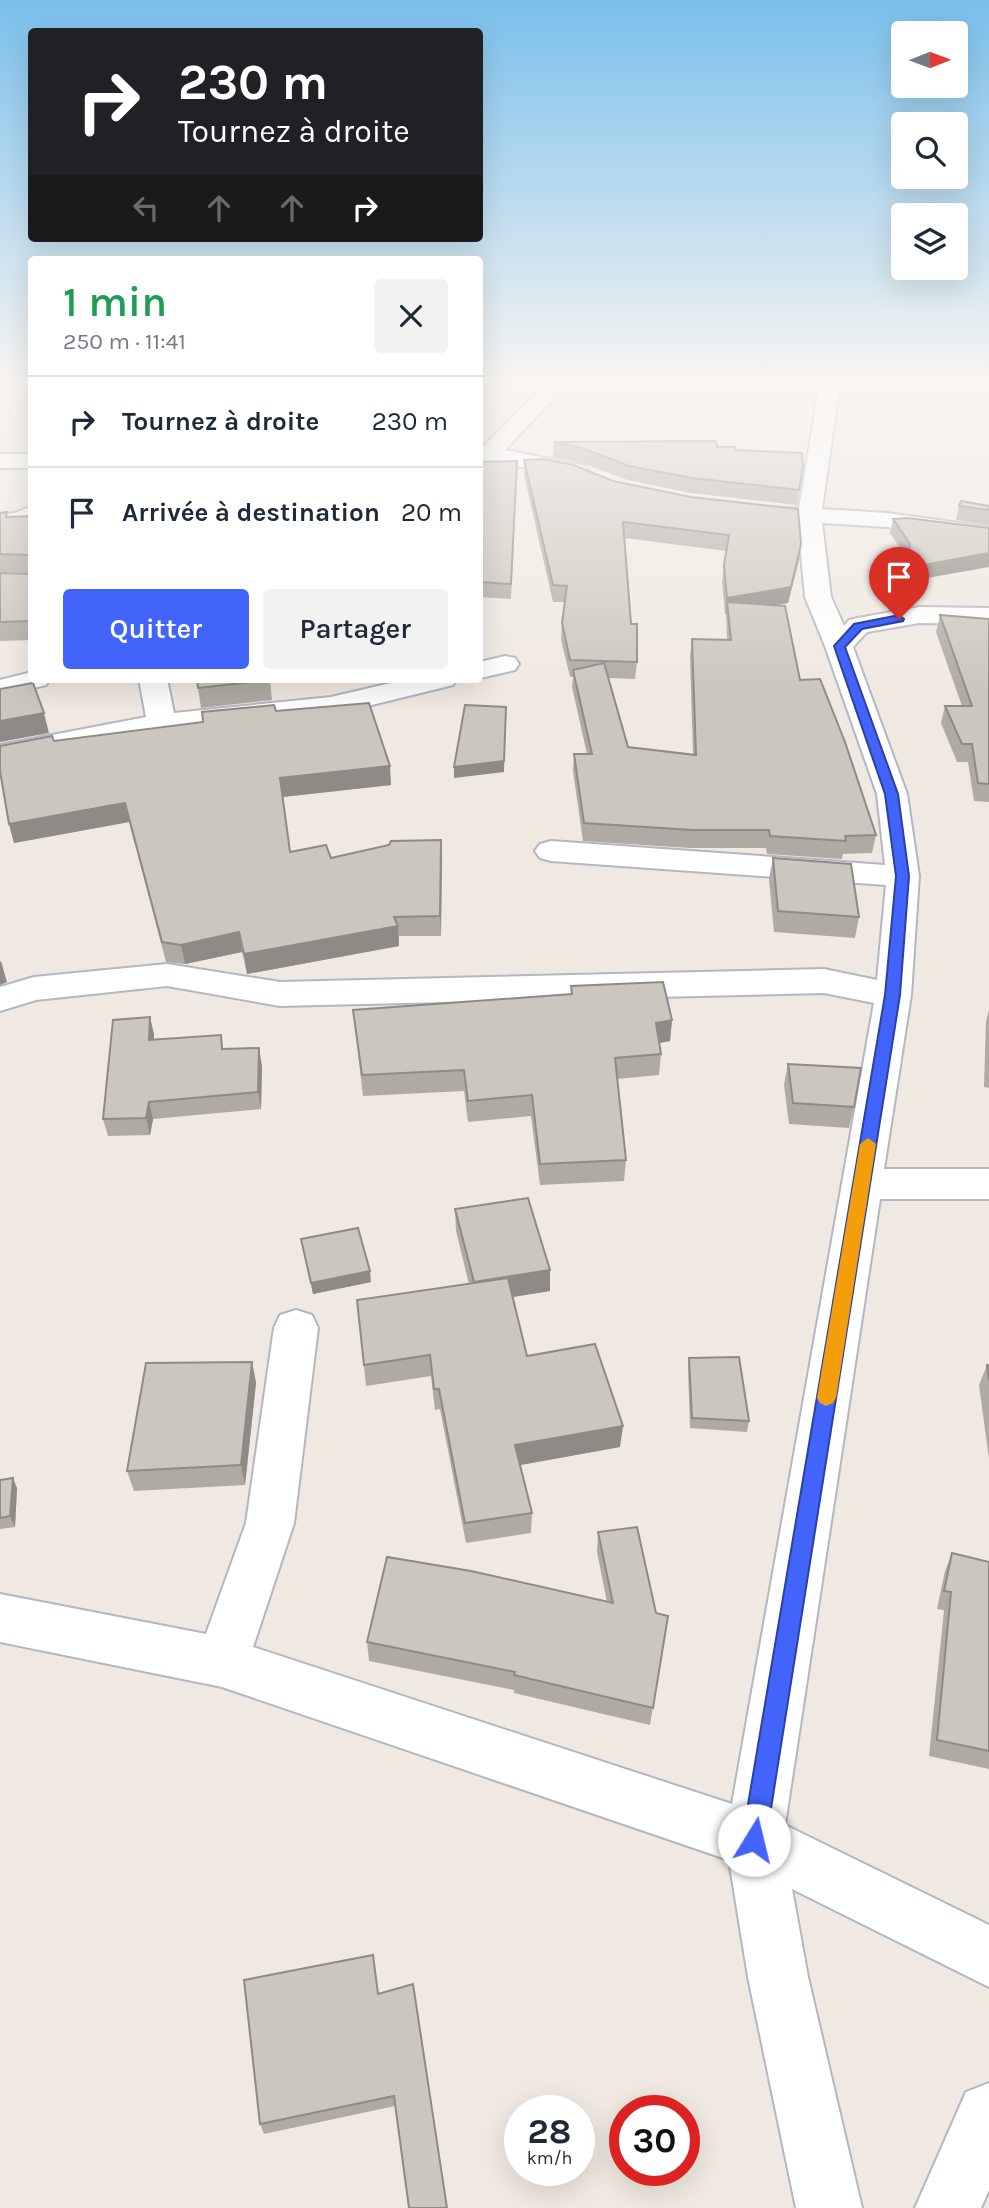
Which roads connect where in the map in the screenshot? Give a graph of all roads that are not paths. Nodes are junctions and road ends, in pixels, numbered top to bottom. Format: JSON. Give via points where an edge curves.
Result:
{"nodes":[{"id":1,"x":798,"y":485,"type":"edge"},
{"id":2,"x":789,"y":514,"type":"junction"},
{"id":3,"x":28,"y":515,"type":"edge"},
{"id":4,"x":0,"y":522,"type":"edge"},
{"id":5,"x":989,"y":534,"type":"edge"},
{"id":6,"x":989,"y":616,"type":"edge"},
{"id":7,"x":839,"y":646,"type":"junction"},
{"id":8,"x":28,"y":681,"type":"edge"},
{"id":9,"x":154,"y":683,"type":"edge"},
{"id":10,"x":426,"y":683,"type":"edge"},
{"id":11,"x":0,"y":688,"type":"edge"},
{"id":12,"x":162,"y":723,"type":"junction"},
{"id":13,"x":0,"y":754,"type":"edge"},
{"id":14,"x":551,"y":851,"type":"dead end"},
{"id":15,"x":903,"y":876,"type":"junction"},
{"id":16,"x":893,"y":995,"type":"junction"},
{"id":17,"x":0,"y":999,"type":"edge"},
{"id":18,"x":861,"y":1184,"type":"junction"},
{"id":19,"x":989,"y":1184,"type":"edge"},
{"id":20,"x":296,"y":1328,"type":"dead end"},
{"id":21,"x":0,"y":1618,"type":"edge"},
{"id":22,"x":222,"y":1662,"type":"junction"},
{"id":23,"x":754,"y":1840,"type":"junction"},
{"id":24,"x":989,"y":1957,"type":"edge"},
{"id":25,"x":989,"y":2115,"type":"edge"},
{"id":26,"x":829,"y":2208,"type":"edge"},
{"id":27,"x":948,"y":2208,"type":"edge"}],
"edges":[{"from":1,"to":2,"type":"street"},
{"from":2,"to":5,"type":"street","via":[[887,520]]},
{"from":2,"to":7,"type":"street"},
{"from":3,"to":4,"type":"street"},
{"from":6,"to":7,"type":"street","via":[[919,615],[858,626]]},
{"from":7,"to":15,"type":"street","via":[[892,794]]},
{"from":8,"to":11,"type":"street"},
{"from":9,"to":12,"type":"street"},
{"from":10,"to":12,"type":"street","via":[[331,706]]},
{"from":12,"to":13,"type":"street"},
{"from":14,"to":15,"type":"street"},
{"from":15,"to":16,"type":"street"},
{"from":16,"to":17,"type":"street","via":[[824,981],[280,993],[167,975],[34,989]]},
{"from":16,"to":18,"type":"street"},
{"from":18,"to":19,"type":"street"},
{"from":18,"to":23,"type":"street"},
{"from":20,"to":22,"type":"street","via":[[270,1523]]},
{"from":21,"to":22,"type":"street"},
{"from":22,"to":23,"type":"street"},
{"from":23,"to":24,"type":"street"},
{"from":23,"to":26,"type":"street","via":[[778,1977]]},
{"from":25,"to":27,"type":"street"}]}
